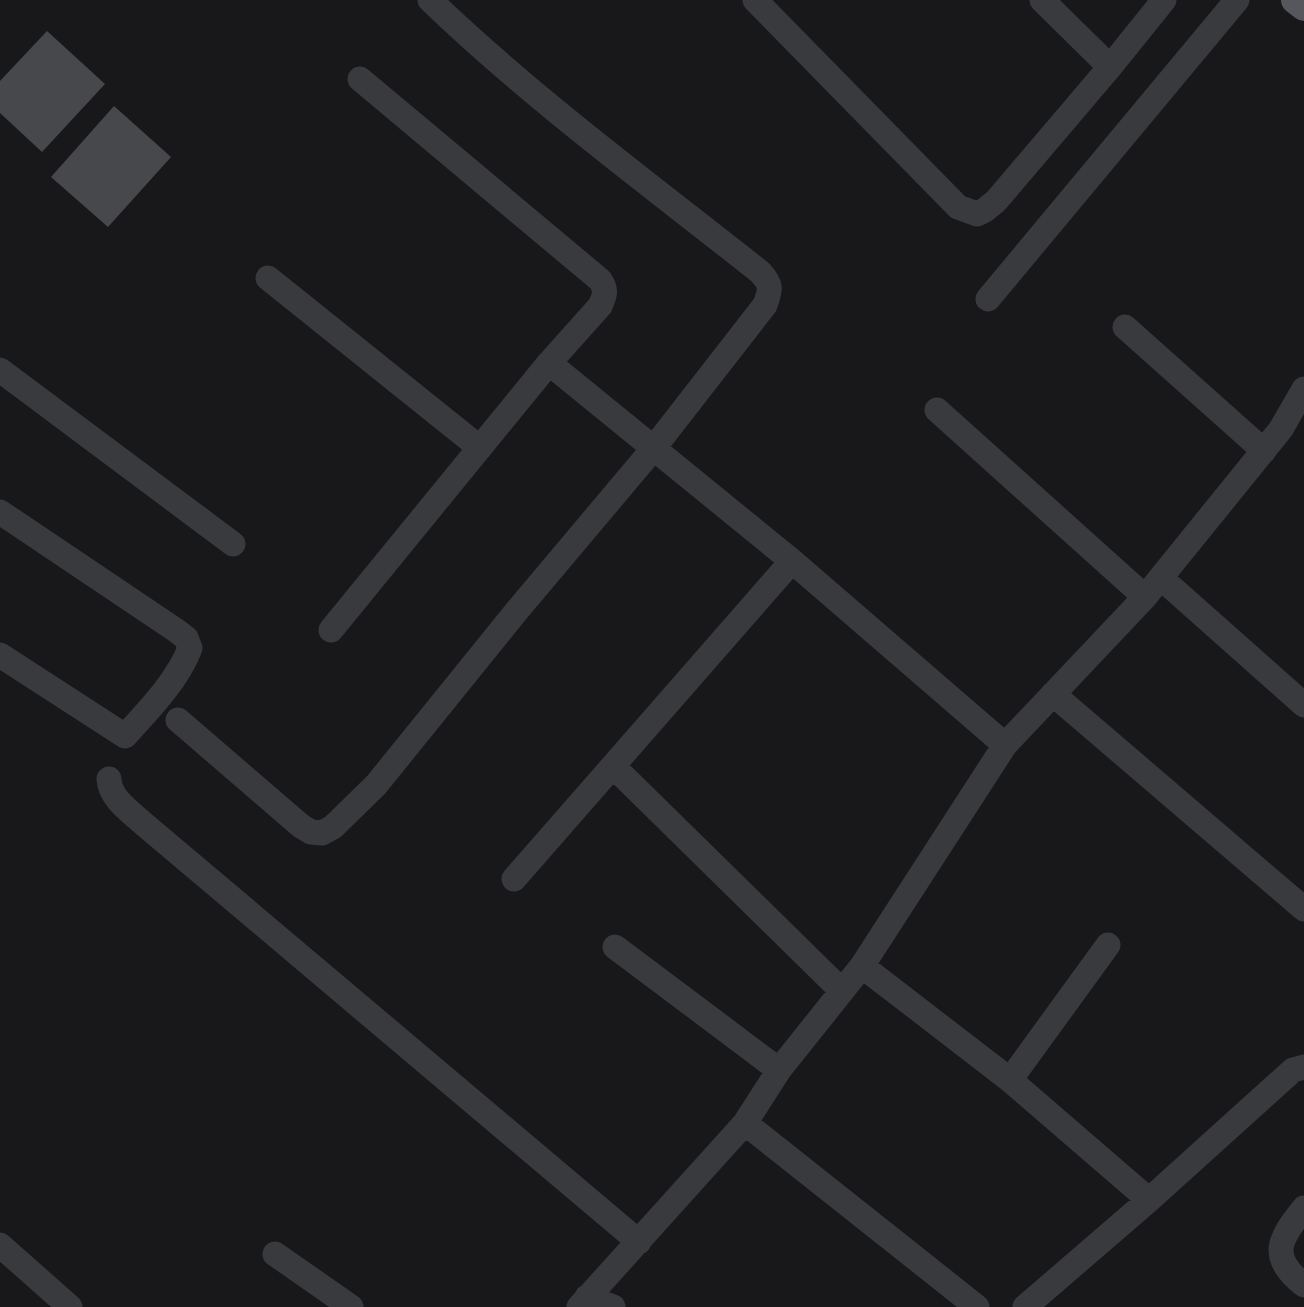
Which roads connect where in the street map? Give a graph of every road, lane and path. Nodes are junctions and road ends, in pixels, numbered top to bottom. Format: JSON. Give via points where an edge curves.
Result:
{"nodes":[{"id":1,"x":430,"y":0,"type":"edge"},
{"id":2,"x":755,"y":0,"type":"edge"},
{"id":3,"x":1042,"y":0,"type":"edge"},
{"id":4,"x":1164,"y":0,"type":"edge"},
{"id":5,"x":1237,"y":0,"type":"edge"},
{"id":6,"x":1295,"y":0,"type":"edge"},
{"id":7,"x":1304,"y":7,"type":"edge"},
{"id":8,"x":1110,"y":67,"type":"junction"},
{"id":9,"x":360,"y":79,"type":"dead end"},
{"id":10,"x":268,"y":278,"type":"dead end"},
{"id":11,"x":988,"y":299,"type":"dead end"},
{"id":12,"x":1125,"y":326,"type":"dead end"},
{"id":13,"x":549,"y":363,"type":"junction"},
{"id":14,"x":0,"y":370,"type":"edge"},
{"id":15,"x":1304,"y":388,"type":"edge"},
{"id":16,"x":937,"y":410,"type":"dead end"},
{"id":17,"x":1297,"y":420,"type":"edge"},
{"id":18,"x":480,"y":448,"type":"junction"},
{"id":19,"x":653,"y":449,"type":"junction"},
{"id":20,"x":1264,"y":451,"type":"junction"},
{"id":21,"x":0,"y":512,"type":"edge"},
{"id":22,"x":233,"y":544,"type":"dead end"},
{"id":23,"x":792,"y":561,"type":"junction"},
{"id":24,"x":1161,"y":578,"type":"junction"},
{"id":25,"x":1145,"y":597,"type":"junction"},
{"id":26,"x":331,"y":630,"type":"dead end"},
{"id":27,"x":0,"y":655,"type":"edge"},
{"id":28,"x":1053,"y":694,"type":"junction"},
{"id":29,"x":1304,"y":705,"type":"edge"},
{"id":30,"x":178,"y":720,"type":"dead end"},
{"id":31,"x":1005,"y":745,"type":"junction"},
{"id":32,"x":613,"y":766,"type":"junction"},
{"id":33,"x":109,"y":779,"type":"dead end"},
{"id":34,"x":514,"y":879,"type":"dead end"},
{"id":35,"x":1304,"y":909,"type":"edge"},
{"id":36,"x":1108,"y":945,"type":"dead end"},
{"id":37,"x":615,"y":947,"type":"dead end"},
{"id":38,"x":862,"y":966,"type":"junction"},
{"id":39,"x":842,"y":991,"type":"junction"},
{"id":40,"x":1304,"y":1067,"type":"edge"},
{"id":41,"x":779,"y":1070,"type":"junction"},
{"id":42,"x":1010,"y":1080,"type":"junction"},
{"id":43,"x":744,"y":1124,"type":"junction"},
{"id":44,"x":1149,"y":1200,"type":"junction"},
{"id":45,"x":1304,"y":1208,"type":"edge"},
{"id":46,"x":639,"y":1242,"type":"junction"},
{"id":47,"x":0,"y":1245,"type":"edge"},
{"id":48,"x":276,"y":1254,"type":"dead end"},
{"id":49,"x":1304,"y":1285,"type":"edge"},
{"id":50,"x":583,"y":1302,"type":"edge"},
{"id":51,"x":70,"y":1307,"type":"edge"},
{"id":52,"x":351,"y":1307,"type":"edge"},
{"id":53,"x":613,"y":1307,"type":"edge"},
{"id":54,"x":977,"y":1307,"type":"edge"},
{"id":55,"x":1025,"y":1307,"type":"edge"}],
"edges":[{"from":1,"to":19,"type":"street","via":[[557,111],[769,282],[770,292],[765,305]]},
{"from":2,"to":8,"type":"street","via":[[958,208],[977,214],[996,201]]},
{"from":3,"to":8,"type":"street"},
{"from":4,"to":8,"type":"street"},
{"from":5,"to":11,"type":"street"},
{"from":6,"to":7,"type":"main road"},
{"from":9,"to":13,"type":"street","via":[[605,287],[600,306]]},
{"from":10,"to":18,"type":"street"},
{"from":12,"to":20,"type":"street"},
{"from":13,"to":18,"type":"street"},
{"from":13,"to":19,"type":"street"},
{"from":14,"to":22,"type":"street"},
{"from":15,"to":17,"type":"street"},
{"from":16,"to":25,"type":"street"},
{"from":17,"to":20,"type":"street","via":[[1281,429]]},
{"from":18,"to":26,"type":"street"},
{"from":19,"to":23,"type":"street"},
{"from":19,"to":30,"type":"street","via":[[376,785],[333,827],[322,833],[311,832],[301,826]]},
{"from":20,"to":24,"type":"street"},
{"from":21,"to":27,"type":"street","via":[[186,638],[190,648],[157,702],[125,736]]},
{"from":23,"to":31,"type":"street"},
{"from":23,"to":32,"type":"street"},
{"from":24,"to":25,"type":"street"},
{"from":24,"to":29,"type":"street"},
{"from":25,"to":28,"type":"street"},
{"from":28,"to":31,"type":"street"},
{"from":28,"to":35,"type":"street"},
{"from":31,"to":38,"type":"street"},
{"from":32,"to":34,"type":"street"},
{"from":32,"to":39,"type":"street"},
{"from":33,"to":46,"type":"street","via":[[109,788],[115,797],[145,825]]},
{"from":36,"to":42,"type":"street"},
{"from":37,"to":41,"type":"street"},
{"from":38,"to":39,"type":"street"},
{"from":38,"to":42,"type":"street"},
{"from":39,"to":41,"type":"street"},
{"from":40,"to":44,"type":"street","via":[[1292,1070]]},
{"from":41,"to":43,"type":"street"},
{"from":42,"to":44,"type":"street"},
{"from":43,"to":46,"type":"street"},
{"from":43,"to":54,"type":"street"},
{"from":44,"to":55,"type":"street"},
{"from":45,"to":49,"type":"street","via":[[1291,1224],[1281,1245],[1281,1261]]},
{"from":46,"to":50,"type":"street"},
{"from":47,"to":51,"type":"street"},
{"from":48,"to":52,"type":"street"},
{"from":50,"to":53,"type":"street"}]}
